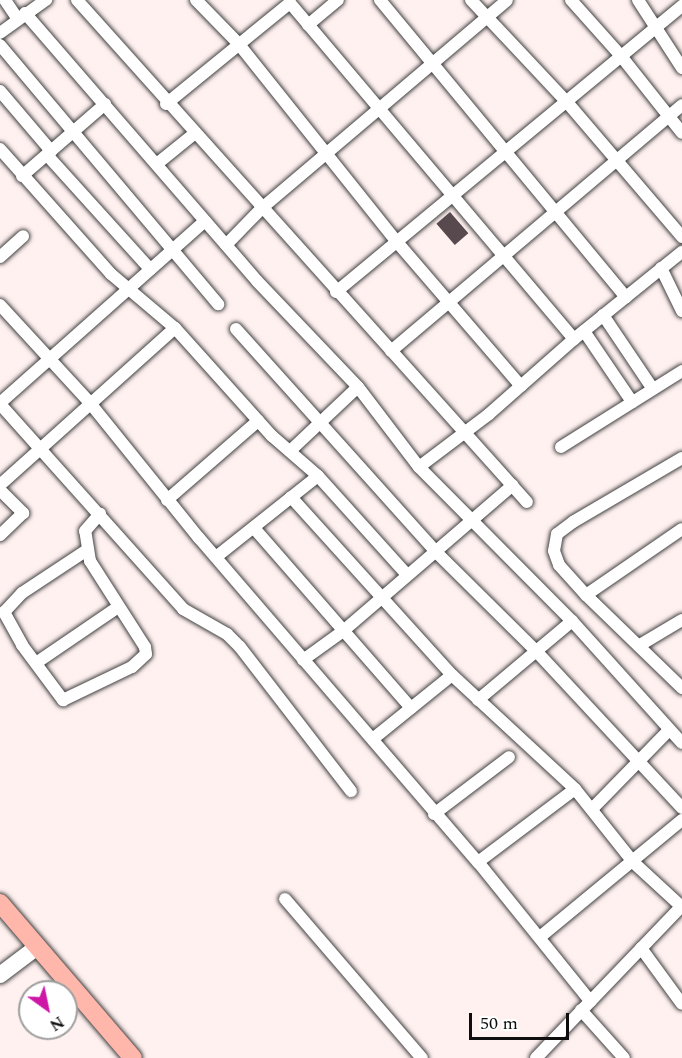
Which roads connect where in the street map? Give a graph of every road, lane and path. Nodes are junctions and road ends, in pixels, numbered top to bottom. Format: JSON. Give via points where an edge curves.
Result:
{"nodes":[{"id":1,"x":5,"y":0,"type":"edge"},
{"id":2,"x":46,"y":0,"type":"edge"},
{"id":3,"x":77,"y":0,"type":"edge"},
{"id":4,"x":196,"y":0,"type":"edge"},
{"id":5,"x":338,"y":0,"type":"edge"},
{"id":6,"x":380,"y":0,"type":"edge"},
{"id":7,"x":471,"y":0,"type":"edge"},
{"id":8,"x":507,"y":0,"type":"edge"},
{"id":9,"x":571,"y":0,"type":"edge"},
{"id":10,"x":638,"y":0,"type":"edge"},
{"id":11,"x":289,"y":2,"type":"edge"},
{"id":12,"x":682,"y":6,"type":"edge"},
{"id":13,"x":22,"y":16,"type":"junction"},
{"id":14,"x":486,"y":17,"type":"junction"},
{"id":15,"x":308,"y":25,"type":"junction"},
{"id":16,"x":656,"y":26,"type":"junction"},
{"id":17,"x":0,"y":33,"type":"edge"},
{"id":18,"x":238,"y":44,"type":"junction"},
{"id":19,"x":0,"y":45,"type":"edge"},
{"id":20,"x":621,"y":56,"type":"junction"},
{"id":21,"x":432,"y":63,"type":"junction"},
{"id":22,"x":682,"y":68,"type":"edge"},
{"id":23,"x":0,"y":90,"type":"edge"},
{"id":24,"x":566,"y":101,"type":"junction"},
{"id":25,"x":105,"y":104,"type":"junction"},
{"id":26,"x":166,"y":104,"type":"junction"},
{"id":27,"x":682,"y":105,"type":"edge"},
{"id":28,"x":382,"y":107,"type":"junction"},
{"id":29,"x":669,"y":116,"type":"junction"},
{"id":30,"x":682,"y":132,"type":"edge"},
{"id":31,"x":195,"y":133,"type":"junction"},
{"id":32,"x":71,"y":134,"type":"junction"},
{"id":33,"x":0,"y":149,"type":"edge"},
{"id":34,"x":507,"y":150,"type":"junction"},
{"id":35,"x":49,"y":153,"type":"junction"},
{"id":36,"x":326,"y":154,"type":"junction"},
{"id":37,"x":618,"y":159,"type":"junction"},
{"id":38,"x":158,"y":163,"type":"junction"},
{"id":39,"x":22,"y":176,"type":"junction"},
{"id":40,"x":451,"y":196,"type":"junction"},
{"id":41,"x":262,"y":208,"type":"junction"},
{"id":42,"x":556,"y":210,"type":"junction"},
{"id":43,"x":205,"y":221,"type":"junction"},
{"id":44,"x":23,"y":236,"type":"dead end"},
{"id":45,"x":682,"y":237,"type":"edge"},
{"id":46,"x":397,"y":242,"type":"junction"},
{"id":47,"x":226,"y":245,"type":"junction"},
{"id":48,"x":172,"y":248,"type":"junction"},
{"id":49,"x":682,"y":252,"type":"edge"},
{"id":50,"x":501,"y":256,"type":"junction"},
{"id":51,"x":0,"y":257,"type":"edge"},
{"id":52,"x":662,"y":268,"type":"junction"},
{"id":53,"x":150,"y":269,"type":"junction"},
{"id":54,"x":129,"y":290,"type":"junction"},
{"id":55,"x":336,"y":292,"type":"junction"},
{"id":56,"x":626,"y":297,"type":"junction"},
{"id":57,"x":449,"y":303,"type":"junction"},
{"id":58,"x":218,"y":304,"type":"dead end"},
{"id":59,"x":0,"y":305,"type":"edge"},
{"id":60,"x":682,"y":311,"type":"edge"},
{"id":61,"x":603,"y":315,"type":"junction"},
{"id":62,"x":175,"y":328,"type":"junction"},
{"id":63,"x":236,"y":329,"type":"dead end"},
{"id":64,"x":579,"y":335,"type":"junction"},
{"id":65,"x":391,"y":351,"type":"junction"},
{"id":66,"x":50,"y":359,"type":"junction"},
{"id":67,"x":682,"y":371,"type":"edge"},
{"id":68,"x":521,"y":386,"type":"junction"},
{"id":69,"x":358,"y":387,"type":"junction"},
{"id":70,"x":653,"y":389,"type":"junction"},
{"id":71,"x":633,"y":402,"type":"junction"},
{"id":72,"x":90,"y":403,"type":"junction"},
{"id":73,"x":0,"y":404,"type":"edge"},
{"id":74,"x":258,"y":421,"type":"junction"},
{"id":75,"x":320,"y":426,"type":"junction"},
{"id":76,"x":463,"y":434,"type":"junction"},
{"id":77,"x":561,"y":447,"type":"dead end"},
{"id":78,"x":42,"y":451,"type":"junction"},
{"id":79,"x":290,"y":451,"type":"junction"},
{"id":80,"x":682,"y":458,"type":"edge"},
{"id":81,"x":419,"y":467,"type":"junction"},
{"id":82,"x":318,"y":476,"type":"junction"},
{"id":83,"x":0,"y":485,"type":"edge"},
{"id":84,"x":513,"y":485,"type":"junction"},
{"id":85,"x":0,"y":490,"type":"edge"},
{"id":86,"x":291,"y":497,"type":"junction"},
{"id":87,"x":167,"y":500,"type":"junction"},
{"id":88,"x":527,"y":502,"type":"dead end"},
{"id":89,"x":100,"y":514,"type":"junction"},
{"id":90,"x":471,"y":521,"type":"junction"},
{"id":91,"x":254,"y":528,"type":"junction"},
{"id":92,"x":682,"y":529,"type":"edge"},
{"id":93,"x":0,"y":535,"type":"edge"},
{"id":94,"x":87,"y":550,"type":"junction"},
{"id":95,"x":435,"y":551,"type":"junction"},
{"id":96,"x":216,"y":557,"type":"junction"},
{"id":97,"x":407,"y":575,"type":"junction"},
{"id":98,"x":586,"y":595,"type":"junction"},
{"id":99,"x":380,"y":598,"type":"junction"},
{"id":100,"x":118,"y":607,"type":"junction"},
{"id":101,"x":682,"y":620,"type":"edge"},
{"id":102,"x":572,"y":621,"type":"junction"},
{"id":103,"x":342,"y":632,"type":"junction"},
{"id":104,"x":640,"y":645,"type":"junction"},
{"id":105,"x":537,"y":652,"type":"junction"},
{"id":106,"x":303,"y":660,"type":"junction"},
{"id":107,"x":36,"y":663,"type":"junction"},
{"id":108,"x":452,"y":675,"type":"junction"},
{"id":109,"x":682,"y":688,"type":"edge"},
{"id":110,"x":478,"y":700,"type":"junction"},
{"id":111,"x":411,"y":708,"type":"junction"},
{"id":112,"x":669,"y":730,"type":"junction"},
{"id":113,"x":374,"y":738,"type":"junction"},
{"id":114,"x":682,"y":743,"type":"edge"},
{"id":115,"x":509,"y":757,"type":"dead end"},
{"id":116,"x":639,"y":761,"type":"junction"},
{"id":117,"x":575,"y":789,"type":"junction"},
{"id":118,"x":351,"y":791,"type":"dead end"},
{"id":119,"x":682,"y":808,"type":"edge"},
{"id":120,"x":592,"y":809,"type":"junction"},
{"id":121,"x":434,"y":814,"type":"junction"},
{"id":122,"x":682,"y":820,"type":"edge"},
{"id":123,"x":478,"y":862,"type":"junction"},
{"id":124,"x":633,"y":862,"type":"junction"},
{"id":125,"x":285,"y":899,"type":"dead end"},
{"id":126,"x":0,"y":903,"type":"edge"},
{"id":127,"x":682,"y":906,"type":"edge"},
{"id":128,"x":540,"y":937,"type":"junction"},
{"id":129,"x":37,"y":947,"type":"junction"},
{"id":130,"x":641,"y":948,"type":"junction"},
{"id":131,"x":0,"y":975,"type":"edge"},
{"id":132,"x":682,"y":1004,"type":"edge"},
{"id":133,"x":585,"y":1006,"type":"junction"},
{"id":134,"x":133,"y":1058,"type":"edge"},
{"id":135,"x":422,"y":1058,"type":"edge"},
{"id":136,"x":536,"y":1058,"type":"edge"},
{"id":137,"x":624,"y":1058,"type":"edge"}],
"edges":[{"from":1,"to":13,"type":"street"},
{"from":2,"to":13,"type":"street"},
{"from":3,"to":26,"type":"street"},
{"from":4,"to":18,"type":"street"},
{"from":5,"to":15,"type":"street"},
{"from":6,"to":21,"type":"street"},
{"from":7,"to":14,"type":"street"},
{"from":8,"to":14,"type":"street"},
{"from":9,"to":20,"type":"street"},
{"from":10,"to":16,"type":"street"},
{"from":11,"to":15,"type":"street"},
{"from":11,"to":18,"type":"street"},
{"from":12,"to":16,"type":"street"},
{"from":13,"to":17,"type":"street"},
{"from":13,"to":25,"type":"street"},
{"from":14,"to":21,"type":"street"},
{"from":14,"to":24,"type":"street"},
{"from":15,"to":28,"type":"street"},
{"from":16,"to":20,"type":"street"},
{"from":16,"to":22,"type":"street"},
{"from":18,"to":26,"type":"street"},
{"from":18,"to":36,"type":"street"},
{"from":19,"to":32,"type":"street"},
{"from":20,"to":24,"type":"street"},
{"from":20,"to":29,"type":"street"},
{"from":21,"to":28,"type":"street"},
{"from":21,"to":34,"type":"street"},
{"from":23,"to":35,"type":"street"},
{"from":24,"to":34,"type":"street"},
{"from":24,"to":37,"type":"street"},
{"from":25,"to":32,"type":"street"},
{"from":25,"to":38,"type":"street"},
{"from":26,"to":31,"type":"street"},
{"from":27,"to":29,"type":"street"},
{"from":28,"to":36,"type":"street"},
{"from":28,"to":40,"type":"street"},
{"from":29,"to":30,"type":"street"},
{"from":29,"to":37,"type":"street"},
{"from":31,"to":38,"type":"street"},
{"from":31,"to":41,"type":"street","via":[[220,156]]},
{"from":32,"to":35,"type":"street"},
{"from":32,"to":48,"type":"street"},
{"from":33,"to":39,"type":"street"},
{"from":34,"to":40,"type":"street"},
{"from":34,"to":42,"type":"street"},
{"from":35,"to":39,"type":"street"},
{"from":35,"to":53,"type":"street"},
{"from":36,"to":41,"type":"street"},
{"from":36,"to":46,"type":"street"},
{"from":37,"to":42,"type":"street"},
{"from":37,"to":45,"type":"street"},
{"from":38,"to":43,"type":"street"},
{"from":39,"to":54,"type":"street"},
{"from":40,"to":46,"type":"street"},
{"from":40,"to":50,"type":"street"},
{"from":41,"to":47,"type":"street"},
{"from":41,"to":55,"type":"street"},
{"from":42,"to":50,"type":"street"},
{"from":42,"to":56,"type":"street"},
{"from":43,"to":47,"type":"street"},
{"from":43,"to":48,"type":"street"},
{"from":44,"to":51,"type":"street"},
{"from":46,"to":55,"type":"street"},
{"from":46,"to":57,"type":"street"},
{"from":47,"to":69,"type":"street"},
{"from":48,"to":53,"type":"street"},
{"from":48,"to":58,"type":"street"},
{"from":49,"to":52,"type":"street"},
{"from":50,"to":57,"type":"street"},
{"from":50,"to":64,"type":"street"},
{"from":52,"to":56,"type":"street"},
{"from":52,"to":60,"type":"street"},
{"from":53,"to":54,"type":"street"},
{"from":54,"to":62,"type":"street"},
{"from":54,"to":66,"type":"street"},
{"from":55,"to":65,"type":"street"},
{"from":56,"to":61,"type":"street"},
{"from":57,"to":65,"type":"street"},
{"from":57,"to":68,"type":"street"},
{"from":59,"to":66,"type":"street"},
{"from":61,"to":64,"type":"street"},
{"from":61,"to":70,"type":"street"},
{"from":62,"to":72,"type":"street"},
{"from":62,"to":74,"type":"street"},
{"from":63,"to":75,"type":"street"},
{"from":64,"to":68,"type":"street"},
{"from":64,"to":71,"type":"street"},
{"from":65,"to":76,"type":"street"},
{"from":66,"to":72,"type":"street"},
{"from":66,"to":73,"type":"street"},
{"from":67,"to":70,"type":"street"},
{"from":68,"to":76,"type":"street"},
{"from":69,"to":75,"type":"street"},
{"from":69,"to":81,"type":"street"},
{"from":70,"to":71,"type":"street"},
{"from":71,"to":77,"type":"street"},
{"from":72,"to":78,"type":"street"},
{"from":72,"to":87,"type":"street"},
{"from":73,"to":78,"type":"street"},
{"from":74,"to":79,"type":"street"},
{"from":74,"to":87,"type":"street"},
{"from":75,"to":79,"type":"street"},
{"from":75,"to":95,"type":"street"},
{"from":76,"to":81,"type":"street"},
{"from":76,"to":84,"type":"street"},
{"from":78,"to":83,"type":"street"},
{"from":78,"to":89,"type":"street"},
{"from":79,"to":82,"type":"street"},
{"from":80,"to":98,"type":"street","via":[[557,534],[554,551],[559,565]]},
{"from":81,"to":90,"type":"street"},
{"from":82,"to":86,"type":"street"},
{"from":82,"to":97,"type":"street"},
{"from":84,"to":88,"type":"street"},
{"from":84,"to":90,"type":"street"},
{"from":85,"to":93,"type":"street","via":[[23,513]]},
{"from":86,"to":91,"type":"street"},
{"from":86,"to":99,"type":"street"},
{"from":87,"to":96,"type":"street"},
{"from":89,"to":94,"type":"street","via":[[85,531]]},
{"from":89,"to":118,"type":"street","via":[[183,609],[227,634],[240,647]]},
{"from":90,"to":95,"type":"street"},
{"from":90,"to":102,"type":"street"},
{"from":91,"to":96,"type":"street"},
{"from":91,"to":103,"type":"street"},
{"from":92,"to":98,"type":"street"},
{"from":94,"to":100,"type":"street","via":[[98,578]]},
{"from":94,"to":107,"type":"street","via":[[22,593],[4,612],[7,623]]},
{"from":95,"to":97,"type":"street"},
{"from":95,"to":105,"type":"street"},
{"from":96,"to":106,"type":"street"},
{"from":97,"to":99,"type":"street"},
{"from":98,"to":104,"type":"street"},
{"from":99,"to":103,"type":"street"},
{"from":99,"to":108,"type":"street"},
{"from":100,"to":107,"type":"street"},
{"from":100,"to":107,"type":"street","via":[[146,647],[143,661],[63,700]]},
{"from":101,"to":104,"type":"street"},
{"from":102,"to":105,"type":"street"},
{"from":102,"to":112,"type":"street"},
{"from":103,"to":106,"type":"street"},
{"from":103,"to":111,"type":"street"},
{"from":104,"to":109,"type":"street"},
{"from":105,"to":110,"type":"street"},
{"from":105,"to":116,"type":"street"},
{"from":106,"to":113,"type":"street"},
{"from":108,"to":110,"type":"street"},
{"from":108,"to":111,"type":"street"},
{"from":110,"to":117,"type":"street"},
{"from":111,"to":113,"type":"street"},
{"from":112,"to":114,"type":"street"},
{"from":112,"to":116,"type":"street"},
{"from":113,"to":121,"type":"street"},
{"from":115,"to":121,"type":"street"},
{"from":116,"to":119,"type":"street"},
{"from":116,"to":120,"type":"street"},
{"from":117,"to":120,"type":"street"},
{"from":117,"to":123,"type":"street"},
{"from":120,"to":124,"type":"street"},
{"from":121,"to":123,"type":"street"},
{"from":122,"to":124,"type":"street"},
{"from":123,"to":128,"type":"street"},
{"from":124,"to":127,"type":"street"},
{"from":124,"to":128,"type":"street"},
{"from":125,"to":135,"type":"street"},
{"from":126,"to":129,"type":"main road"},
{"from":127,"to":130,"type":"street"},
{"from":128,"to":133,"type":"street"},
{"from":129,"to":131,"type":"street"},
{"from":129,"to":134,"type":"main road","via":[[83,995]]},
{"from":130,"to":132,"type":"street"},
{"from":130,"to":133,"type":"street"},
{"from":133,"to":136,"type":"street"},
{"from":133,"to":137,"type":"street"}]}
